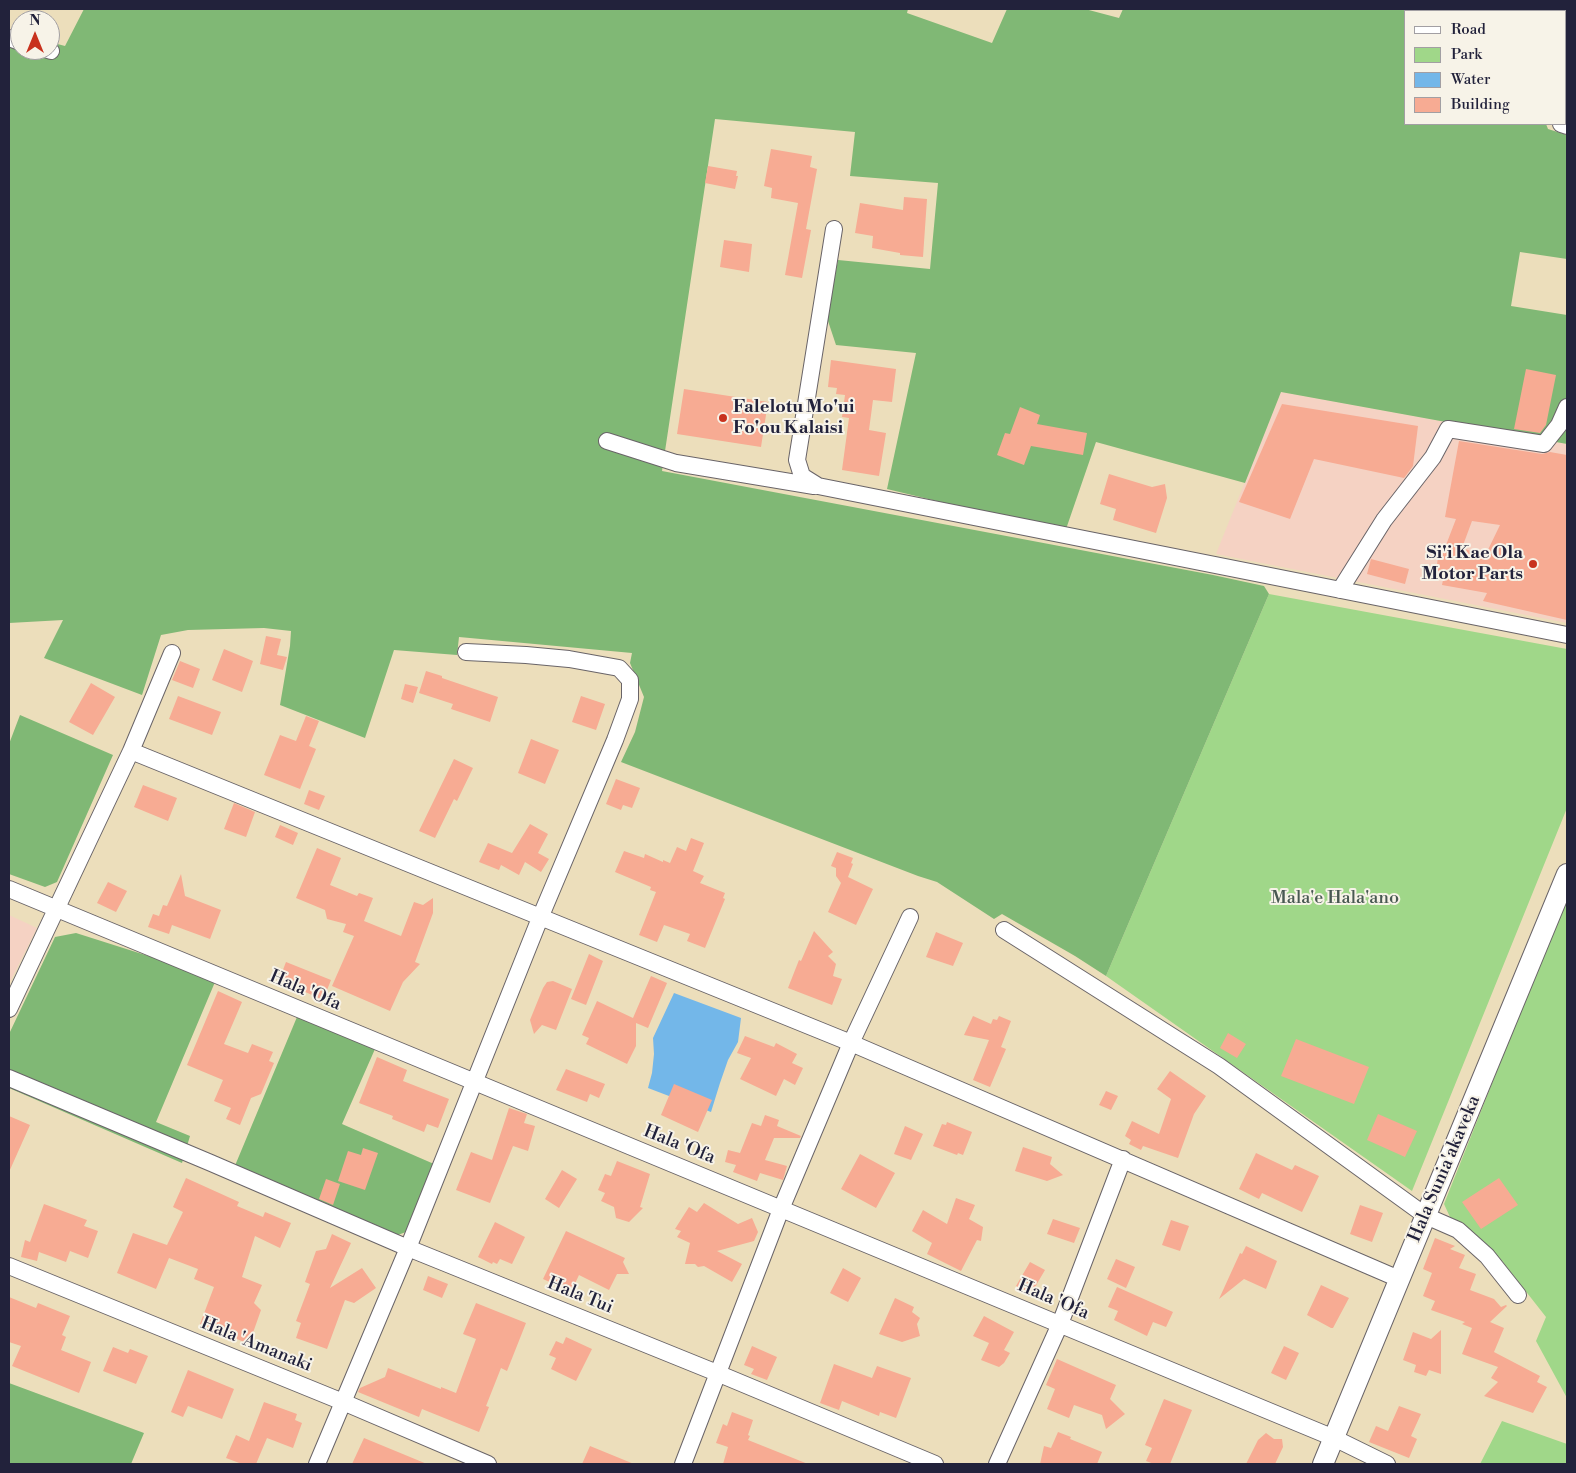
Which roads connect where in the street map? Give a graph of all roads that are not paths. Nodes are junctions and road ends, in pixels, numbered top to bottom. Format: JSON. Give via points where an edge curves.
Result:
{"nodes":[{"id":1,"x":834,"y":229,"type":"dead end"},
{"id":2,"x":1567,"y":407,"type":"edge"},
{"id":3,"x":607,"y":441,"type":"dead end"},
{"id":4,"x":818,"y":486,"type":"junction"},
{"id":5,"x":1340,"y":590,"type":"junction"},
{"id":6,"x":1567,"y":635,"type":"edge"},
{"id":7,"x":466,"y":652,"type":"dead end"},
{"id":8,"x":172,"y":653,"type":"dead end"},
{"id":9,"x":130,"y":751,"type":"junction"},
{"id":10,"x":1567,"y":874,"type":"edge"},
{"id":11,"x":9,"y":889,"type":"edge"},
{"id":12,"x":56,"y":908,"type":"junction"},
{"id":13,"x":910,"y":917,"type":"dead end"},
{"id":14,"x":540,"y":918,"type":"junction"},
{"id":15,"x":1004,"y":930,"type":"dead end"},
{"id":16,"x":9,"y":1009,"type":"edge"},
{"id":17,"x":851,"y":1044,"type":"junction"},
{"id":18,"x":9,"y":1078,"type":"edge"},
{"id":19,"x":474,"y":1083,"type":"junction"},
{"id":20,"x":1123,"y":1159,"type":"junction"},
{"id":21,"x":780,"y":1209,"type":"junction"},
{"id":22,"x":1426,"y":1216,"type":"junction"},
{"id":23,"x":408,"y":1248,"type":"junction"},
{"id":24,"x":9,"y":1266,"type":"edge"},
{"id":25,"x":1399,"y":1279,"type":"junction"},
{"id":26,"x":1518,"y":1295,"type":"dead end"},
{"id":27,"x":1060,"y":1324,"type":"junction"},
{"id":28,"x":717,"y":1373,"type":"junction"},
{"id":29,"x":342,"y":1402,"type":"junction"},
{"id":30,"x":1334,"y":1438,"type":"junction"},
{"id":31,"x":317,"y":1464,"type":"edge"},
{"id":32,"x":488,"y":1464,"type":"edge"},
{"id":33,"x":683,"y":1464,"type":"edge"},
{"id":34,"x":935,"y":1464,"type":"edge"},
{"id":35,"x":997,"y":1464,"type":"edge"},
{"id":36,"x":1323,"y":1464,"type":"edge"},
{"id":37,"x":1387,"y":1464,"type":"edge"}],
"edges":[{"from":1,"to":4,"type":"street","via":[[797,460],[802,476]]},
{"from":2,"to":5,"type":"street","via":[[1559,425],[1544,444],[1448,429],[1433,456],[1384,520]]},
{"from":3,"to":4,"type":"street","via":[[676,463]]},
{"from":4,"to":5,"type":"street"},
{"from":5,"to":6,"type":"street"},
{"from":7,"to":14,"type":"street","via":[[569,659],[619,668],[630,680],[630,700],[615,740]]},
{"from":8,"to":9,"type":"street"},
{"from":9,"to":12,"type":"street"},
{"from":9,"to":14,"type":"street"},
{"from":10,"to":22,"type":"street","name":"Hala Sunia'akaveka"},
{"from":11,"to":12,"type":"street","name":"Hala 'Ofa"},
{"from":12,"to":16,"type":"street"},
{"from":12,"to":19,"type":"street","name":"Hala 'Ofa"},
{"from":13,"to":17,"type":"street"},
{"from":14,"to":17,"type":"street"},
{"from":14,"to":19,"type":"street"},
{"from":15,"to":22,"type":"street","via":[[1219,1066]]},
{"from":17,"to":20,"type":"street"},
{"from":17,"to":21,"type":"street"},
{"from":18,"to":23,"type":"street","name":"Hala Tui"},
{"from":19,"to":21,"type":"street","name":"Hala 'Ofa"},
{"from":19,"to":23,"type":"street"},
{"from":20,"to":25,"type":"street"},
{"from":20,"to":27,"type":"street"},
{"from":21,"to":27,"type":"street","name":"Hala 'Ofa"},
{"from":21,"to":28,"type":"street"},
{"from":22,"to":25,"type":"street","name":"Hala Sunia'akaveka"},
{"from":22,"to":26,"type":"street","via":[[1458,1230],[1487,1256]]},
{"from":23,"to":28,"type":"street","name":"Hala Tui"},
{"from":23,"to":29,"type":"street"},
{"from":24,"to":29,"type":"street","name":"Hala 'Amanaki"},
{"from":25,"to":30,"type":"street","name":"Hala Sunia'akaveka"},
{"from":27,"to":30,"type":"street","name":"Hala 'Ofa"},
{"from":27,"to":35,"type":"street"},
{"from":28,"to":33,"type":"street"},
{"from":28,"to":34,"type":"street","name":"Hala Tui"},
{"from":29,"to":31,"type":"street"},
{"from":29,"to":32,"type":"street","name":"Hala 'Amanaki"},
{"from":30,"to":36,"type":"street","name":"Hala Sunia'akaveka"},
{"from":30,"to":37,"type":"street","name":"Hala 'Ofa"}]}
